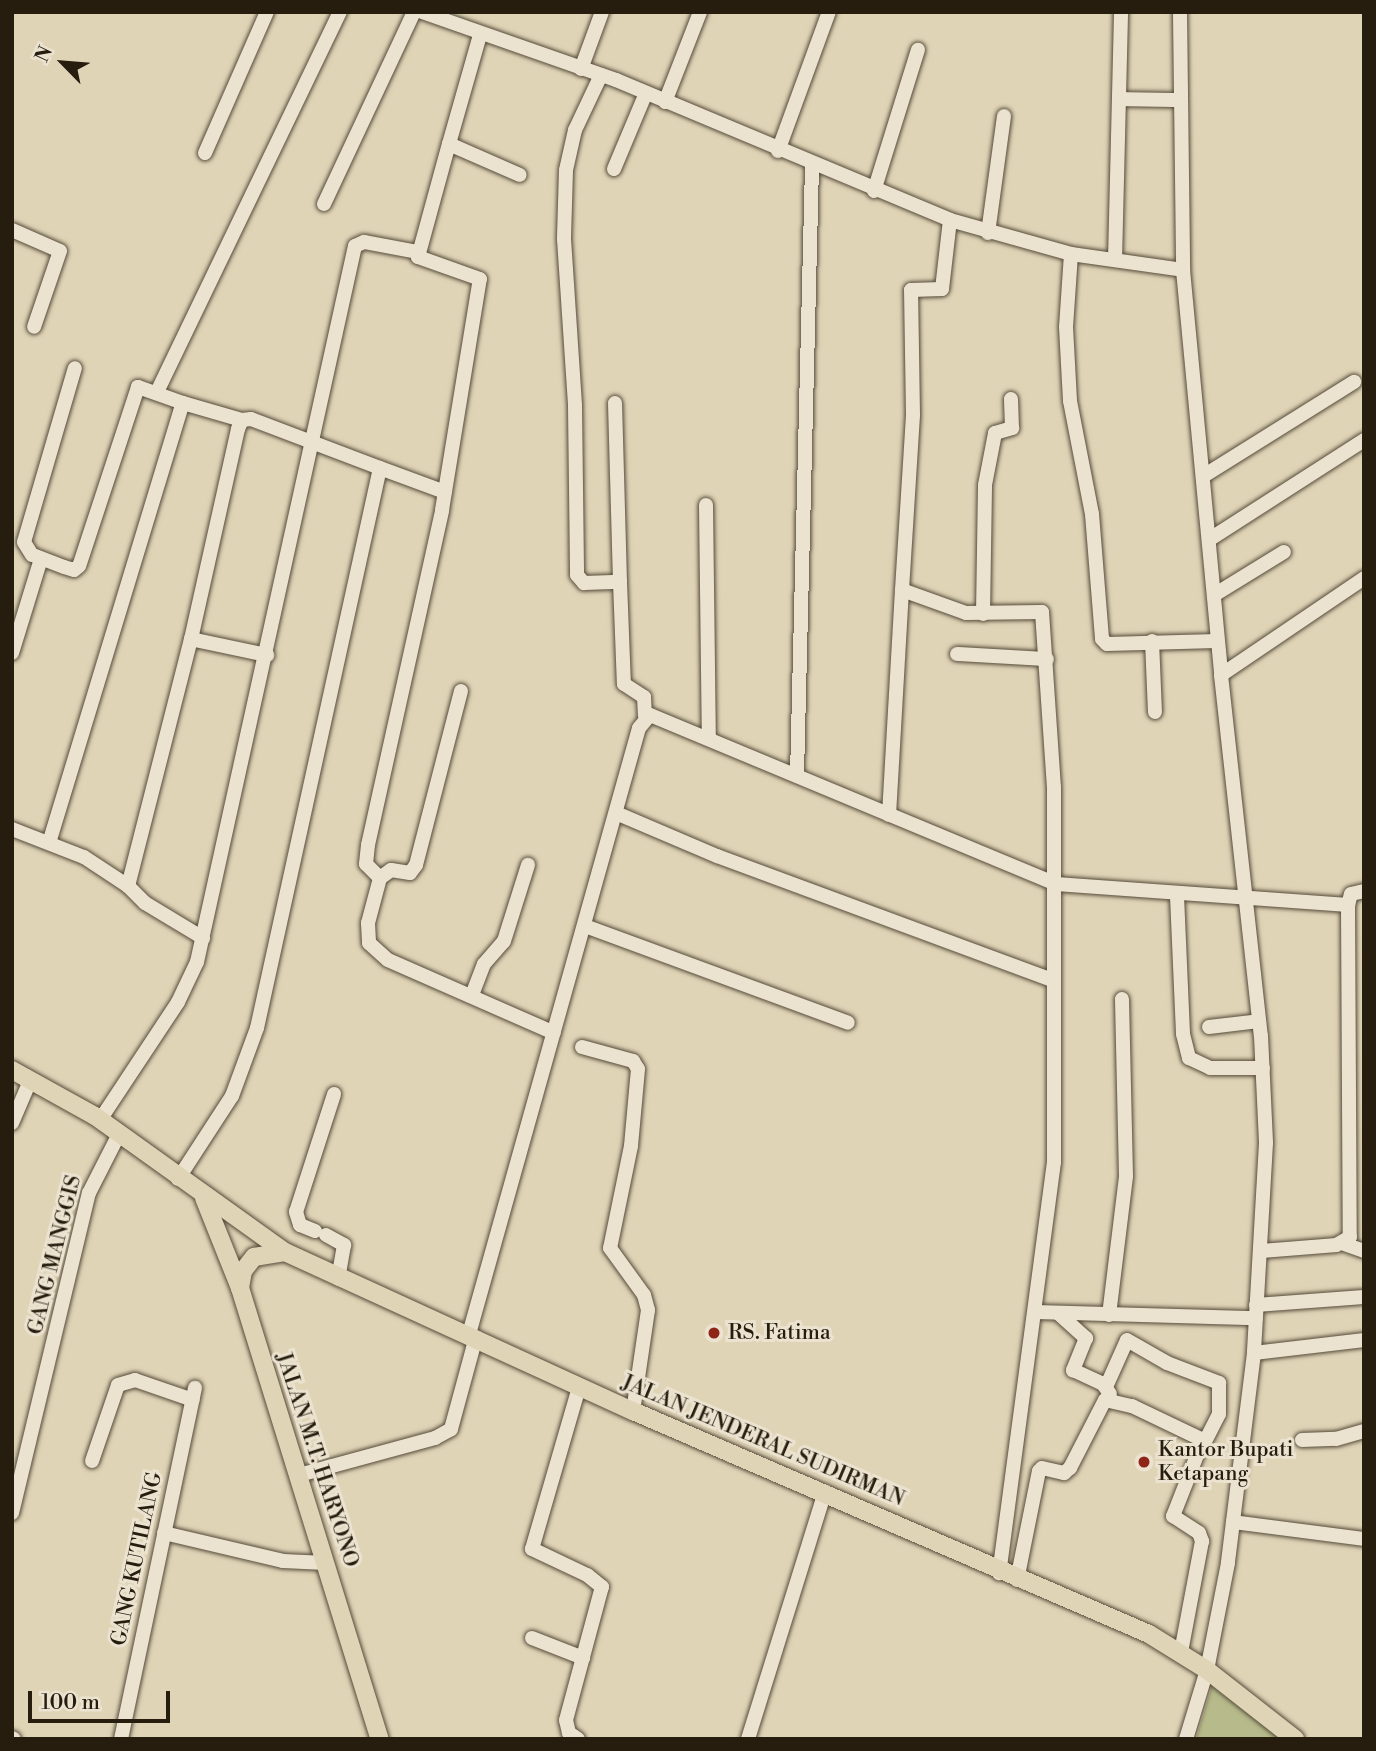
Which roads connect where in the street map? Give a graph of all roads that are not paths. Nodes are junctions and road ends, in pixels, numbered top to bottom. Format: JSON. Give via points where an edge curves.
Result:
{"nodes":[{"id":1,"x":267,"y":12,"type":"edge"},
{"id":2,"x":340,"y":12,"type":"edge"},
{"id":3,"x":414,"y":12,"type":"edge"},
{"id":4,"x":422,"y":12,"type":"edge"},
{"id":5,"x":602,"y":12,"type":"edge"},
{"id":6,"x":700,"y":12,"type":"edge"},
{"id":7,"x":829,"y":12,"type":"edge"},
{"id":8,"x":1121,"y":12,"type":"edge"},
{"id":9,"x":1180,"y":12,"type":"edge"},
{"id":10,"x":480,"y":35,"type":"junction"},
{"id":11,"x":918,"y":50,"type":"dead end"},
{"id":12,"x":581,"y":69,"type":"junction"},
{"id":13,"x":601,"y":75,"type":"junction"},
{"id":14,"x":646,"y":93,"type":"junction"},
{"id":15,"x":1122,"y":99,"type":"junction"},
{"id":16,"x":1181,"y":100,"type":"junction"},
{"id":17,"x":665,"y":102,"type":"junction"},
{"id":18,"x":1004,"y":116,"type":"dead end"},
{"id":19,"x":449,"y":144,"type":"junction"},
{"id":20,"x":778,"y":151,"type":"junction"},
{"id":21,"x":205,"y":153,"type":"dead end"},
{"id":22,"x":812,"y":165,"type":"junction"},
{"id":23,"x":614,"y":169,"type":"dead end"},
{"id":24,"x":520,"y":176,"type":"dead end"},
{"id":25,"x":874,"y":191,"type":"junction"},
{"id":26,"x":324,"y":204,"type":"dead end"},
{"id":27,"x":950,"y":220,"type":"junction"},
{"id":28,"x":12,"y":230,"type":"edge"},
{"id":29,"x":988,"y":233,"type":"junction"},
{"id":30,"x":418,"y":253,"type":"junction"},
{"id":31,"x":1071,"y":254,"type":"junction"},
{"id":32,"x":1115,"y":260,"type":"junction"},
{"id":33,"x":1183,"y":270,"type":"junction"},
{"id":34,"x":34,"y":327,"type":"dead end"},
{"id":35,"x":75,"y":368,"type":"dead end"},
{"id":36,"x":1354,"y":382,"type":"dead end"},
{"id":37,"x":156,"y":392,"type":"junction"},
{"id":38,"x":1012,"y":399,"type":"dead end"},
{"id":39,"x":183,"y":402,"type":"junction"},
{"id":40,"x":615,"y":404,"type":"dead end"},
{"id":41,"x":242,"y":420,"type":"junction"},
{"id":42,"x":1364,"y":440,"type":"edge"},
{"id":43,"x":312,"y":442,"type":"junction"},
{"id":44,"x":380,"y":468,"type":"junction"},
{"id":45,"x":1205,"y":475,"type":"junction"},
{"id":46,"x":445,"y":492,"type":"junction"},
{"id":47,"x":706,"y":505,"type":"dead end"},
{"id":48,"x":1210,"y":539,"type":"junction"},
{"id":49,"x":1284,"y":552,"type":"dead end"},
{"id":50,"x":41,"y":559,"type":"junction"},
{"id":51,"x":1364,"y":578,"type":"edge"},
{"id":52,"x":620,"y":582,"type":"junction"},
{"id":53,"x":902,"y":590,"type":"junction"},
{"id":54,"x":1214,"y":595,"type":"junction"},
{"id":55,"x":984,"y":614,"type":"junction"},
{"id":56,"x":191,"y":639,"type":"junction"},
{"id":57,"x":1152,"y":641,"type":"junction"},
{"id":58,"x":1217,"y":641,"type":"junction"},
{"id":59,"x":12,"y":653,"type":"edge"},
{"id":60,"x":957,"y":654,"type":"dead end"},
{"id":61,"x":267,"y":655,"type":"junction"},
{"id":62,"x":1047,"y":659,"type":"junction"},
{"id":63,"x":1221,"y":675,"type":"junction"},
{"id":64,"x":461,"y":691,"type":"dead end"},
{"id":65,"x":1155,"y":712,"type":"dead end"},
{"id":66,"x":645,"y":716,"type":"junction"},
{"id":67,"x":709,"y":738,"type":"junction"},
{"id":68,"x":797,"y":775,"type":"junction"},
{"id":69,"x":616,"y":813,"type":"junction"},
{"id":70,"x":889,"y":815,"type":"junction"},
{"id":71,"x":12,"y":829,"type":"edge"},
{"id":72,"x":49,"y":843,"type":"junction"},
{"id":73,"x":528,"y":865,"type":"dead end"},
{"id":74,"x":380,"y":878,"type":"junction"},
{"id":75,"x":1056,"y":884,"type":"junction"},
{"id":76,"x":128,"y":886,"type":"junction"},
{"id":77,"x":1364,"y":891,"type":"edge"},
{"id":78,"x":1177,"y":896,"type":"junction"},
{"id":79,"x":1244,"y":898,"type":"junction"},
{"id":80,"x":1348,"y":905,"type":"junction"},
{"id":81,"x":584,"y":926,"type":"junction"},
{"id":82,"x":203,"y":938,"type":"junction"},
{"id":83,"x":1052,"y":981,"type":"junction"},
{"id":84,"x":472,"y":995,"type":"junction"},
{"id":85,"x":1122,"y":999,"type":"dead end"},
{"id":86,"x":1259,"y":1021,"type":"junction"},
{"id":87,"x":848,"y":1023,"type":"dead end"},
{"id":88,"x":1209,"y":1027,"type":"dead end"},
{"id":89,"x":554,"y":1033,"type":"junction"},
{"id":90,"x":582,"y":1047,"type":"dead end"},
{"id":91,"x":1263,"y":1068,"type":"junction"},
{"id":92,"x":12,"y":1070,"type":"edge"},
{"id":93,"x":30,"y":1081,"type":"junction"},
{"id":94,"x":334,"y":1094,"type":"dead end"},
{"id":95,"x":100,"y":1120,"type":"junction"},
{"id":96,"x":12,"y":1123,"type":"edge"},
{"id":97,"x":119,"y":1133,"type":"junction"},
{"id":98,"x":1357,"y":1174,"type":"edge"},
{"id":99,"x":178,"y":1179,"type":"junction"},
{"id":100,"x":204,"y":1198,"type":"junction"},
{"id":101,"x":1344,"y":1244,"type":"junction"},
{"id":102,"x":1262,"y":1251,"type":"junction"},
{"id":103,"x":1364,"y":1251,"type":"edge"},
{"id":104,"x":285,"y":1252,"type":"junction"},
{"id":105,"x":338,"y":1278,"type":"junction"},
{"id":106,"x":240,"y":1288,"type":"junction"},
{"id":107,"x":1364,"y":1297,"type":"edge"},
{"id":108,"x":1256,"y":1311,"type":"junction"},
{"id":109,"x":1035,"y":1312,"type":"junction"},
{"id":110,"x":1058,"y":1313,"type":"junction"},
{"id":111,"x":1109,"y":1315,"type":"junction"},
{"id":112,"x":472,"y":1336,"type":"junction"},
{"id":113,"x":1364,"y":1340,"type":"edge"},
{"id":114,"x":1254,"y":1353,"type":"junction"},
{"id":115,"x":579,"y":1387,"type":"junction"},
{"id":116,"x":1109,"y":1392,"type":"junction"},
{"id":117,"x":633,"y":1411,"type":"junction"},
{"id":118,"x":1364,"y":1431,"type":"edge"},
{"id":119,"x":1302,"y":1440,"type":"dead end"},
{"id":120,"x":1203,"y":1446,"type":"junction"},
{"id":121,"x":92,"y":1461,"type":"dead end"},
{"id":122,"x":299,"y":1475,"type":"junction"},
{"id":123,"x":825,"y":1492,"type":"junction"},
{"id":124,"x":12,"y":1513,"type":"edge"},
{"id":125,"x":1233,"y":1522,"type":"junction"},
{"id":126,"x":164,"y":1533,"type":"junction"},
{"id":127,"x":1364,"y":1539,"type":"edge"},
{"id":128,"x":326,"y":1563,"type":"junction"},
{"id":129,"x":999,"y":1573,"type":"junction"},
{"id":130,"x":1017,"y":1580,"type":"junction"},
{"id":131,"x":532,"y":1638,"type":"dead end"},
{"id":132,"x":1181,"y":1652,"type":"junction"},
{"id":133,"x":583,"y":1658,"type":"junction"},
{"id":134,"x":1207,"y":1670,"type":"junction"},
{"id":135,"x":576,"y":1738,"type":"edge"},
{"id":136,"x":121,"y":1739,"type":"edge"},
{"id":137,"x":380,"y":1739,"type":"edge"},
{"id":138,"x":748,"y":1739,"type":"edge"},
{"id":139,"x":1186,"y":1739,"type":"edge"},
{"id":140,"x":1295,"y":1739,"type":"edge"}],
"edges":[{"from":1,"to":21,"type":"street"},
{"from":2,"to":37,"type":"street"},
{"from":3,"to":26,"type":"street"},
{"from":4,"to":10,"type":"street"},
{"from":5,"to":12,"type":"street"},
{"from":6,"to":17,"type":"street"},
{"from":7,"to":20,"type":"street"},
{"from":8,"to":15,"type":"street"},
{"from":9,"to":16,"type":"street"},
{"from":10,"to":12,"type":"street"},
{"from":10,"to":19,"type":"street"},
{"from":11,"to":25,"type":"street"},
{"from":12,"to":13,"type":"street"},
{"from":13,"to":14,"type":"street"},
{"from":13,"to":52,"type":"street","via":[[567,157],[564,239],[575,406],[577,575],[584,583]]},
{"from":14,"to":17,"type":"street"},
{"from":14,"to":23,"type":"street"},
{"from":15,"to":16,"type":"street"},
{"from":15,"to":32,"type":"street"},
{"from":16,"to":33,"type":"street"},
{"from":17,"to":20,"type":"street"},
{"from":18,"to":29,"type":"street"},
{"from":19,"to":24,"type":"street"},
{"from":19,"to":30,"type":"street"},
{"from":20,"to":22,"type":"street"},
{"from":22,"to":25,"type":"street"},
{"from":22,"to":68,"type":"street"},
{"from":25,"to":27,"type":"street"},
{"from":27,"to":29,"type":"street"},
{"from":27,"to":53,"type":"street","via":[[942,289],[911,290],[913,415]]},
{"from":28,"to":34,"type":"street","via":[[60,251]]},
{"from":29,"to":31,"type":"street"},
{"from":30,"to":43,"type":"street","via":[[357,244]]},
{"from":30,"to":46,"type":"street","via":[[423,262],[480,278]]},
{"from":31,"to":32,"type":"street"},
{"from":31,"to":57,"type":"street","via":[[1066,327],[1070,401],[1092,514],[1102,639],[1107,644]]},
{"from":32,"to":33,"type":"street"},
{"from":33,"to":45,"type":"street"},
{"from":35,"to":50,"type":"street","via":[[24,542]]},
{"from":36,"to":45,"type":"street"},
{"from":37,"to":39,"type":"street"},
{"from":37,"to":50,"type":"street","via":[[137,388],[77,569]]},
{"from":38,"to":55,"type":"street","via":[[1013,427],[995,433],[985,485]]},
{"from":39,"to":41,"type":"street"},
{"from":39,"to":72,"type":"street"},
{"from":40,"to":52,"type":"street"},
{"from":41,"to":43,"type":"street","via":[[254,420]]},
{"from":41,"to":56,"type":"street"},
{"from":42,"to":48,"type":"street"},
{"from":43,"to":44,"type":"street"},
{"from":43,"to":61,"type":"street"},
{"from":44,"to":46,"type":"street"},
{"from":44,"to":99,"type":"street","via":[[257,1028],[232,1096]]},
{"from":45,"to":48,"type":"street"},
{"from":46,"to":74,"type":"street","via":[[368,845],[366,864]]},
{"from":47,"to":67,"type":"street"},
{"from":48,"to":54,"type":"street"},
{"from":49,"to":54,"type":"street"},
{"from":50,"to":59,"type":"street"},
{"from":51,"to":63,"type":"street"},
{"from":52,"to":66,"type":"street","via":[[624,684],[643,696]]},
{"from":53,"to":55,"type":"street","via":[[952,610]]},
{"from":53,"to":70,"type":"street"},
{"from":54,"to":58,"type":"street"},
{"from":55,"to":62,"type":"street","via":[[1042,612]]},
{"from":56,"to":61,"type":"street"},
{"from":56,"to":76,"type":"street"},
{"from":57,"to":58,"type":"street"},
{"from":57,"to":65,"type":"street"},
{"from":58,"to":63,"type":"street"},
{"from":60,"to":62,"type":"street"},
{"from":61,"to":82,"type":"street"},
{"from":62,"to":75,"type":"street"},
{"from":63,"to":79,"type":"street"},
{"from":64,"to":74,"type":"street","via":[[414,869],[388,871]]},
{"from":66,"to":67,"type":"street","via":[[659,716]]},
{"from":66,"to":69,"type":"street"},
{"from":67,"to":68,"type":"street"},
{"from":68,"to":70,"type":"street"},
{"from":69,"to":81,"type":"street"},
{"from":69,"to":83,"type":"street","via":[[717,856]]},
{"from":70,"to":75,"type":"street"},
{"from":71,"to":72,"type":"street"},
{"from":72,"to":76,"type":"street","via":[[97,864]]},
{"from":73,"to":84,"type":"street","via":[[504,941],[484,964]]},
{"from":74,"to":84,"type":"street","via":[[368,929],[375,953]]},
{"from":75,"to":78,"type":"street"},
{"from":75,"to":83,"type":"street"},
{"from":76,"to":82,"type":"street","via":[[149,906]]},
{"from":77,"to":80,"type":"street","via":[[1351,894]]},
{"from":78,"to":79,"type":"street"},
{"from":78,"to":91,"type":"street","via":[[1183,1034],[1189,1058],[1210,1069]]},
{"from":79,"to":80,"type":"street"},
{"from":79,"to":86,"type":"street"},
{"from":80,"to":98,"type":"street"},
{"from":81,"to":87,"type":"street"},
{"from":81,"to":89,"type":"street"},
{"from":82,"to":95,"type":"street","via":[[182,996]]},
{"from":83,"to":109,"type":"street","via":[[1054,1162]]},
{"from":84,"to":89,"type":"street"},
{"from":85,"to":111,"type":"street","via":[[1126,1176]]},
{"from":86,"to":88,"type":"street"},
{"from":86,"to":91,"type":"street"},
{"from":89,"to":112,"type":"street"},
{"from":90,"to":117,"type":"street","via":[[633,1061],[638,1069],[632,1135],[610,1248],[644,1295],[648,1310]]},
{"from":91,"to":102,"type":"street","via":[[1266,1189]]},
{"from":92,"to":93,"type":"main road","name":"JALAN JENDERAL SUDIRMAN"},
{"from":93,"to":95,"type":"main road","name":"JALAN JENDERAL SUDIRMAN"},
{"from":93,"to":96,"type":"street"},
{"from":94,"to":105,"type":"street","via":[[296,1212],[300,1225],[344,1245]]},
{"from":95,"to":97,"type":"main road","name":"JALAN JENDERAL SUDIRMAN"},
{"from":97,"to":99,"type":"main road","name":"JALAN JENDERAL SUDIRMAN"},
{"from":97,"to":124,"type":"street","name":"GANG MANGGIS","via":[[89,1193]]},
{"from":98,"to":101,"type":"street","via":[[1351,1234]]},
{"from":99,"to":100,"type":"main road","name":"JALAN JENDERAL SUDIRMAN"},
{"from":100,"to":104,"type":"main road","name":"JALAN JENDERAL SUDIRMAN"},
{"from":100,"to":106,"type":"main road","name":"JALAN M.T. HARYONO"},
{"from":101,"to":102,"type":"street"},
{"from":101,"to":103,"type":"street"},
{"from":102,"to":108,"type":"street"},
{"from":104,"to":105,"type":"main road","name":"JALAN JENDERAL SUDIRMAN"},
{"from":104,"to":106,"type":"main road","via":[[254,1257],[243,1271]]},
{"from":105,"to":112,"type":"main road","name":"JALAN JENDERAL SUDIRMAN"},
{"from":106,"to":122,"type":"main road","name":"JALAN M.T. HARYONO"},
{"from":107,"to":108,"type":"street"},
{"from":108,"to":111,"type":"street"},
{"from":108,"to":114,"type":"street"},
{"from":109,"to":110,"type":"street"},
{"from":109,"to":129,"type":"street"},
{"from":110,"to":111,"type":"street"},
{"from":110,"to":116,"type":"street","via":[[1086,1338],[1073,1370]]},
{"from":112,"to":115,"type":"main road","name":"JALAN JENDERAL SUDIRMAN"},
{"from":112,"to":122,"type":"street","via":[[451,1429],[435,1438]]},
{"from":113,"to":114,"type":"street"},
{"from":114,"to":125,"type":"street"},
{"from":115,"to":117,"type":"main road","name":"JALAN JENDERAL SUDIRMAN"},
{"from":115,"to":133,"type":"street","via":[[532,1549],[602,1587]]},
{"from":116,"to":120,"type":"street","via":[[1199,1436]]},
{"from":116,"to":120,"type":"street","via":[[1127,1340],[1167,1363],[1219,1383],[1219,1414]]},
{"from":116,"to":130,"type":"street","via":[[1070,1468],[1064,1473],[1039,1471]]},
{"from":117,"to":123,"type":"main road","name":"JALAN JENDERAL SUDIRMAN"},
{"from":118,"to":119,"type":"street","via":[[1336,1439]]},
{"from":120,"to":132,"type":"street","via":[[1174,1516],[1199,1533],[1202,1541]]},
{"from":121,"to":126,"type":"street","name":"GANG KUTILANG","via":[[118,1385],[135,1380],[194,1394]]},
{"from":122,"to":128,"type":"main road","name":"JALAN M.T. HARYONO"},
{"from":123,"to":129,"type":"main road","name":"JALAN JENDERAL SUDIRMAN"},
{"from":123,"to":138,"type":"street"},
{"from":125,"to":127,"type":"street"},
{"from":125,"to":134,"type":"street"},
{"from":126,"to":128,"type":"street","via":[[283,1560]]},
{"from":126,"to":136,"type":"street","name":"GANG KUTILANG"},
{"from":128,"to":137,"type":"main road","name":"JALAN M.T. HARYONO"},
{"from":129,"to":130,"type":"main road","name":"JALAN JENDERAL SUDIRMAN"},
{"from":130,"to":132,"type":"main road","name":"JALAN JENDERAL SUDIRMAN"},
{"from":131,"to":133,"type":"street"},
{"from":132,"to":134,"type":"main road","name":"JALAN JENDERAL SUDIRMAN"},
{"from":133,"to":135,"type":"street","via":[[566,1720]]},
{"from":134,"to":139,"type":"street"},
{"from":134,"to":140,"type":"main road","name":"JALAN JENDERAL SUDIRMAN"}]}
